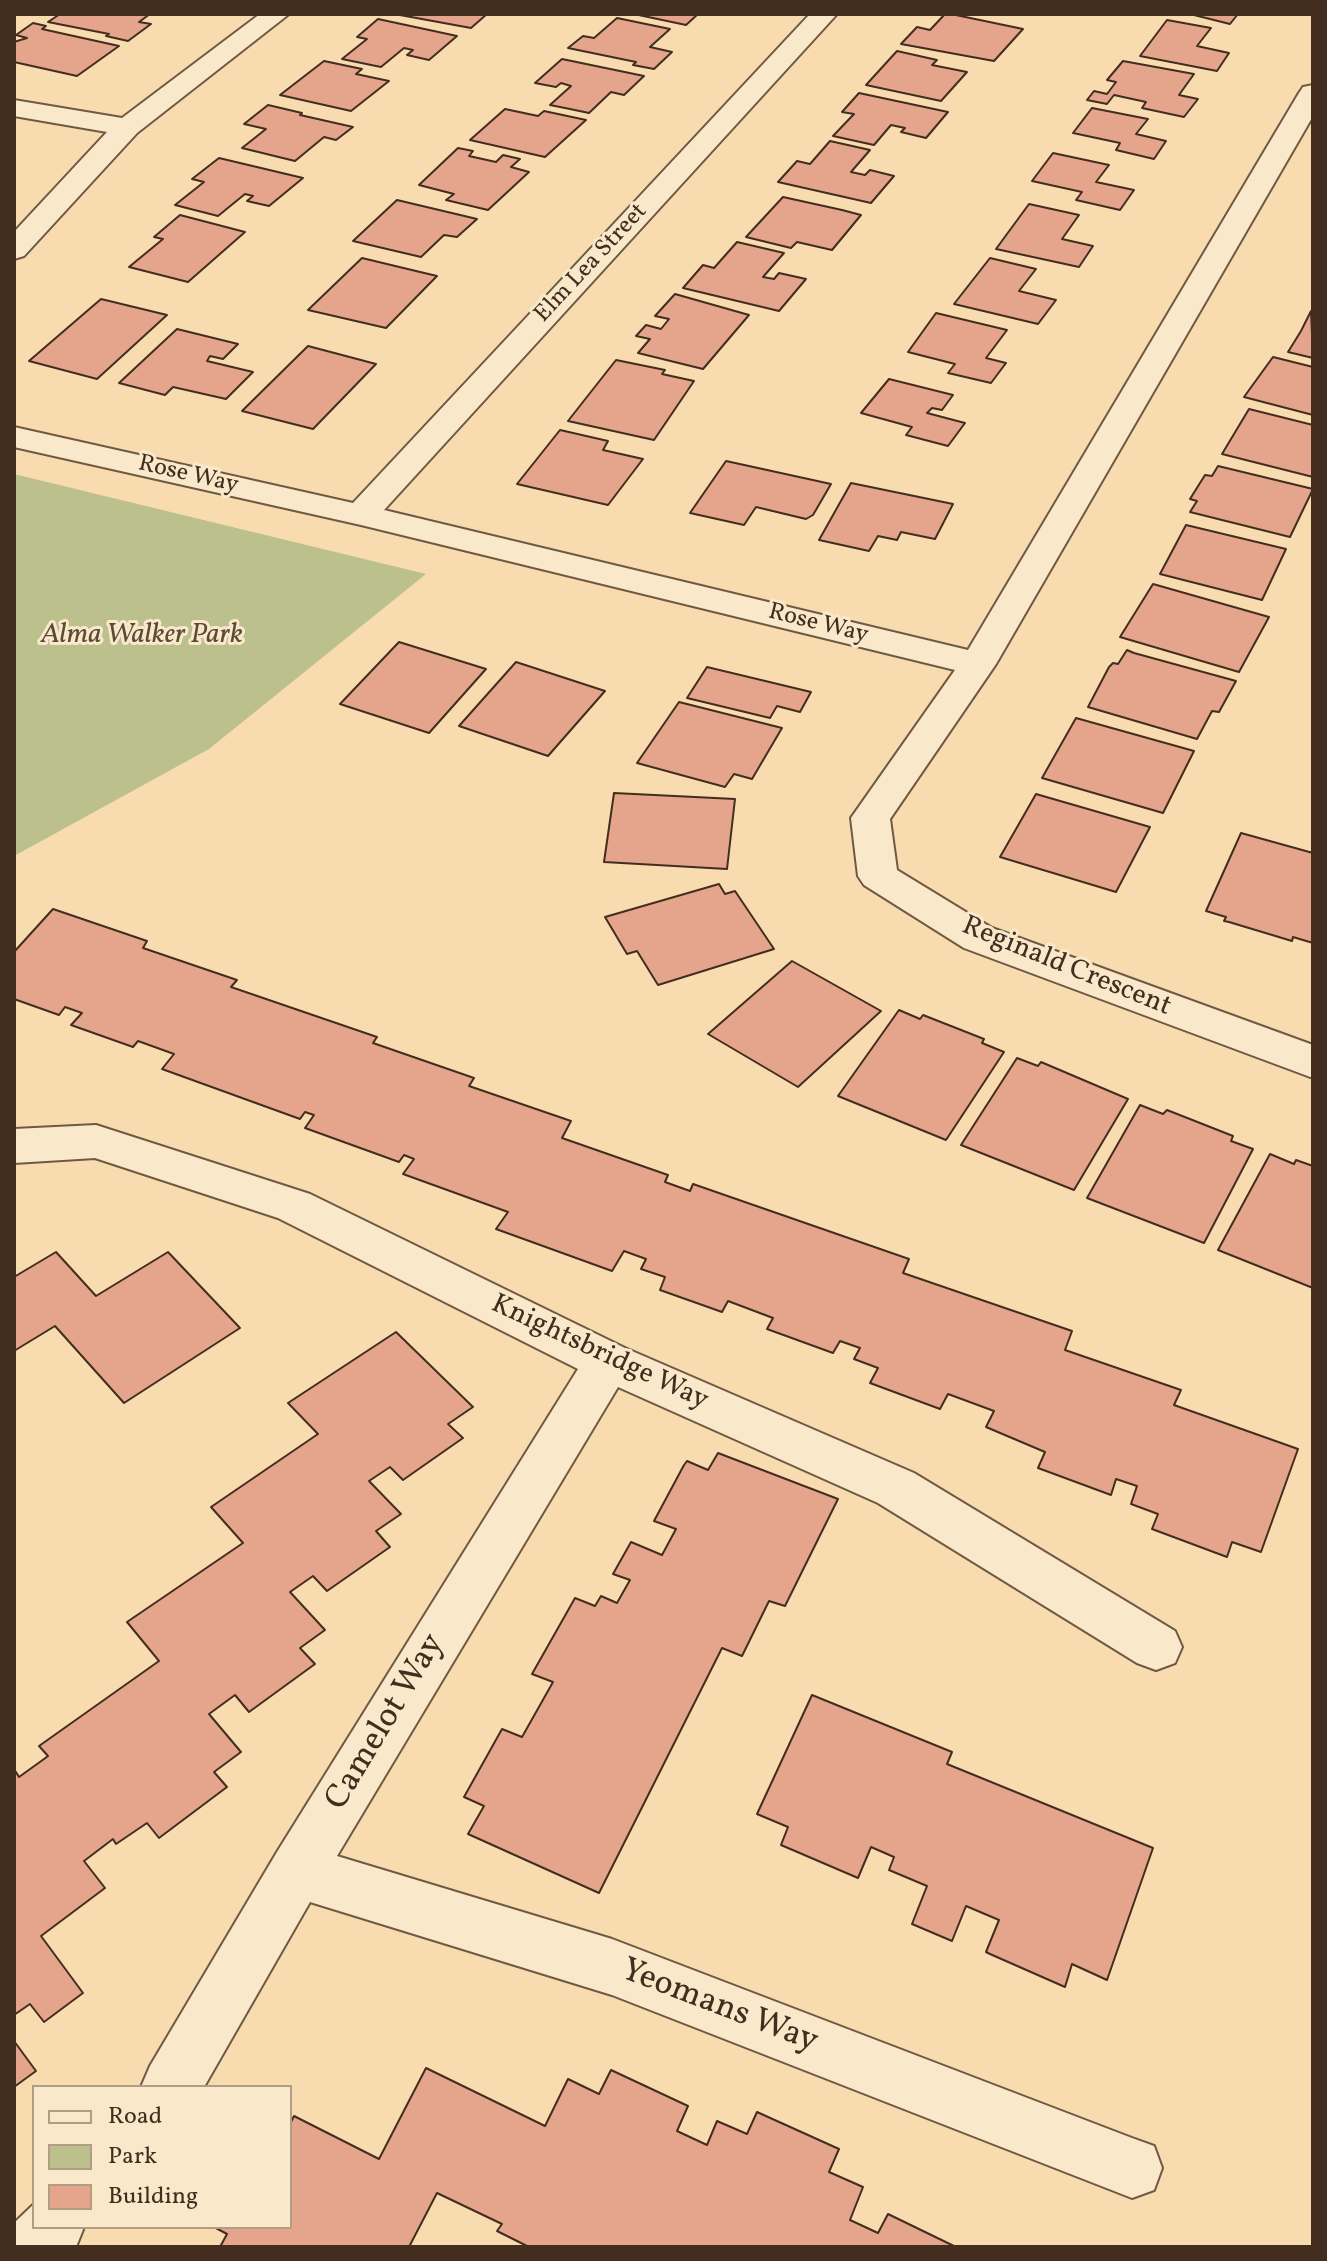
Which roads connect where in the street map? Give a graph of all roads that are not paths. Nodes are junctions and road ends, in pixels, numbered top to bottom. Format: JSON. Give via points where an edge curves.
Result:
{"nodes":[{"id":1,"x":276,"y":14,"type":"edge"},
{"id":2,"x":824,"y":14,"type":"edge"},
{"id":3,"x":1313,"y":93,"type":"edge"},
{"id":4,"x":14,"y":108,"type":"edge"},
{"id":5,"x":127,"y":127,"type":"junction"},
{"id":6,"x":14,"y":250,"type":"edge"},
{"id":7,"x":14,"y":437,"type":"edge"},
{"id":8,"x":361,"y":515,"type":"junction"},
{"id":9,"x":978,"y":664,"type":"junction"},
{"id":10,"x":1313,"y":1062,"type":"edge"},
{"id":11,"x":14,"y":1146,"type":"edge"},
{"id":12,"x":608,"y":1362,"type":"junction"},
{"id":13,"x":1156,"y":1647,"type":"dead end"},
{"id":14,"x":297,"y":1871,"type":"junction"},
{"id":15,"x":172,"y":2085,"type":"edge"},
{"id":16,"x":1132,"y":2168,"type":"dead end"},
{"id":17,"x":51,"y":2229,"type":"edge"},
{"id":18,"x":34,"y":2247,"type":"edge"}],
"edges":[{"from":1,"to":5,"type":"street"},
{"from":2,"to":8,"type":"street","name":"Elm Lea Street"},
{"from":3,"to":9,"type":"street"},
{"from":4,"to":5,"type":"street"},
{"from":5,"to":6,"type":"street"},
{"from":7,"to":8,"type":"street","name":"Rose Way"},
{"from":8,"to":9,"type":"street","name":"Rose Way"},
{"from":9,"to":10,"type":"street","name":"Reginald Crescent","via":[[870,818],[878,876],[978,938]]},
{"from":11,"to":12,"type":"street","name":"Knightsbridge Way","via":[[96,1141],[294,1206]]},
{"from":12,"to":13,"type":"street","name":"Knightsbridge Way","via":[[896,1488]]},
{"from":12,"to":14,"type":"street","name":"Camelot Way"},
{"from":14,"to":15,"type":"street","name":"Camelot Way"},
{"from":14,"to":16,"type":"street","name":"Yeomans Way","via":[[612,1967]]},
{"from":17,"to":18,"type":"street"}]}
